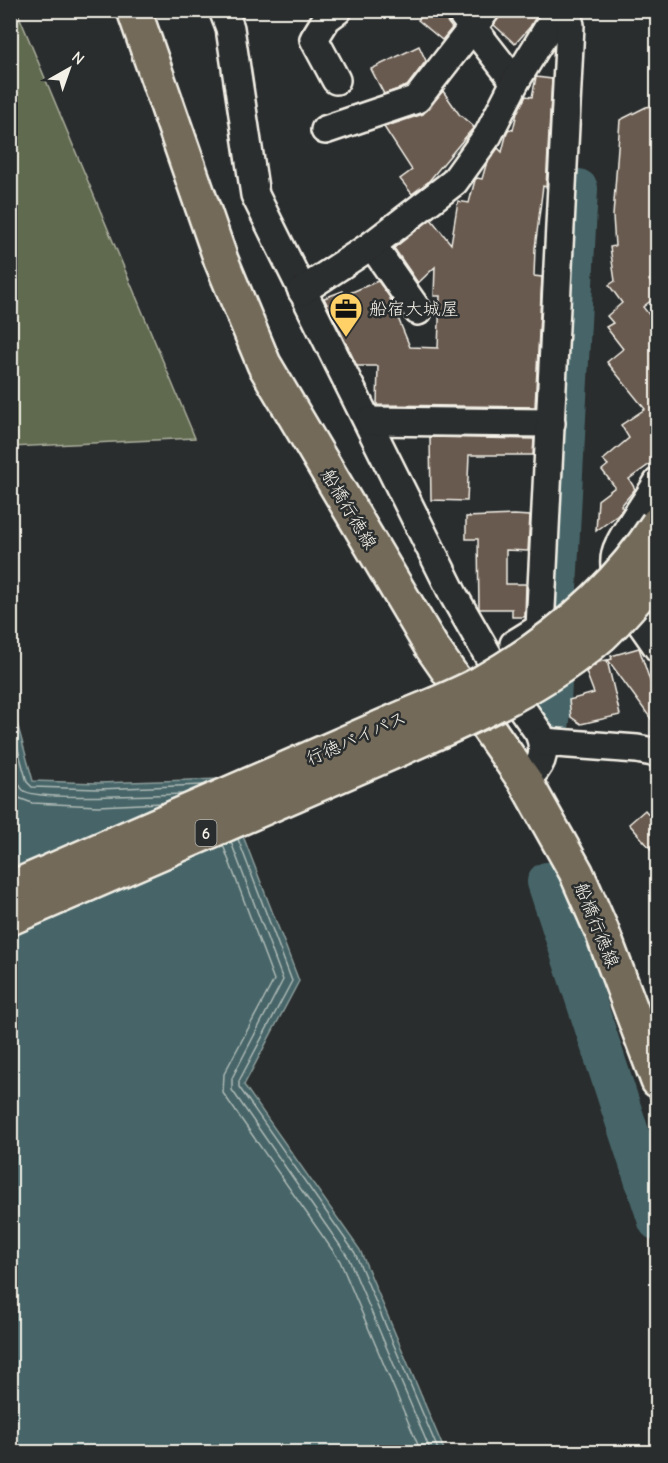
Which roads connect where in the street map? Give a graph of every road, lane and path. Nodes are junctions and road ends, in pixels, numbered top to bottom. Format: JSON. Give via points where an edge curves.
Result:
{"nodes":[{"id":1,"x":134,"y":10,"type":"edge"},
{"id":2,"x":223,"y":10,"type":"edge"},
{"id":3,"x":338,"y":10,"type":"edge"},
{"id":4,"x":560,"y":10,"type":"edge"},
{"id":5,"x":566,"y":10,"type":"edge"},
{"id":6,"x":473,"y":16,"type":"edge"},
{"id":7,"x":336,"y":80,"type":"dead end"},
{"id":8,"x":515,"y":82,"type":"junction"},
{"id":9,"x":325,"y":130,"type":"dead end"},
{"id":10,"x":372,"y":245,"type":"junction"},
{"id":11,"x":302,"y":291,"type":"junction"},
{"id":12,"x":418,"y":311,"type":"dead end"},
{"id":13,"x":369,"y":421,"type":"junction"},
{"id":14,"x":551,"y":423,"type":"junction"},
{"id":15,"x":657,"y":482,"type":"edge"},
{"id":16,"x":657,"y":523,"type":"edge"},
{"id":17,"x":657,"y":573,"type":"edge"},
{"id":18,"x":622,"y":590,"type":"junction"},
{"id":19,"x":657,"y":648,"type":"edge"},
{"id":20,"x":489,"y":658,"type":"junction"},
{"id":21,"x":504,"y":683,"type":"junction"},
{"id":22,"x":543,"y":742,"type":"junction"},
{"id":23,"x":657,"y":753,"type":"edge"},
{"id":24,"x":525,"y":781,"type":"junction"},
{"id":25,"x":10,"y":889,"type":"edge"},
{"id":26,"x":10,"y":918,"type":"edge"},
{"id":27,"x":657,"y":1081,"type":"edge"}],
"edges":[{"from":1,"to":24,"type":"main road","name":"船橋行徳線","via":[[221,260],[264,364],[431,646]]},
{"from":2,"to":11,"type":"street","via":[[230,28],[255,195]]},
{"from":3,"to":7,"type":"street","via":[[327,18],[314,39]]},
{"from":4,"to":8,"type":"street"},
{"from":5,"to":14,"type":"street","via":[[570,25]]},
{"from":6,"to":8,"type":"street"},
{"from":6,"to":9,"type":"street","via":[[417,99]]},
{"from":8,"to":10,"type":"street","via":[[488,135],[454,182]]},
{"from":10,"to":11,"type":"street"},
{"from":10,"to":12,"type":"street"},
{"from":11,"to":13,"type":"street"},
{"from":13,"to":14,"type":"street"},
{"from":13,"to":20,"type":"street","via":[[454,596]]},
{"from":14,"to":20,"type":"street","via":[[540,628]]},
{"from":15,"to":18,"type":"street","via":[[618,547],[614,571]]},
{"from":16,"to":25,"type":"main road","name":"行徳バイパス","number":"6","bridge":true,"via":[[624,567],[576,619],[477,685]]},
{"from":17,"to":26,"type":"main road","name":"行徳バイパス","number":"6","bridge":true,"via":[[602,635],[519,693]]},
{"from":18,"to":19,"type":"street"},
{"from":18,"to":21,"type":"street","via":[[584,628]]},
{"from":20,"to":21,"type":"street"},
{"from":21,"to":22,"type":"street"},
{"from":22,"to":23,"type":"street"},
{"from":22,"to":24,"type":"street","via":[[539,768]]},
{"from":24,"to":27,"type":"main road","name":"船橋行徳線","via":[[601,928]]}]}
